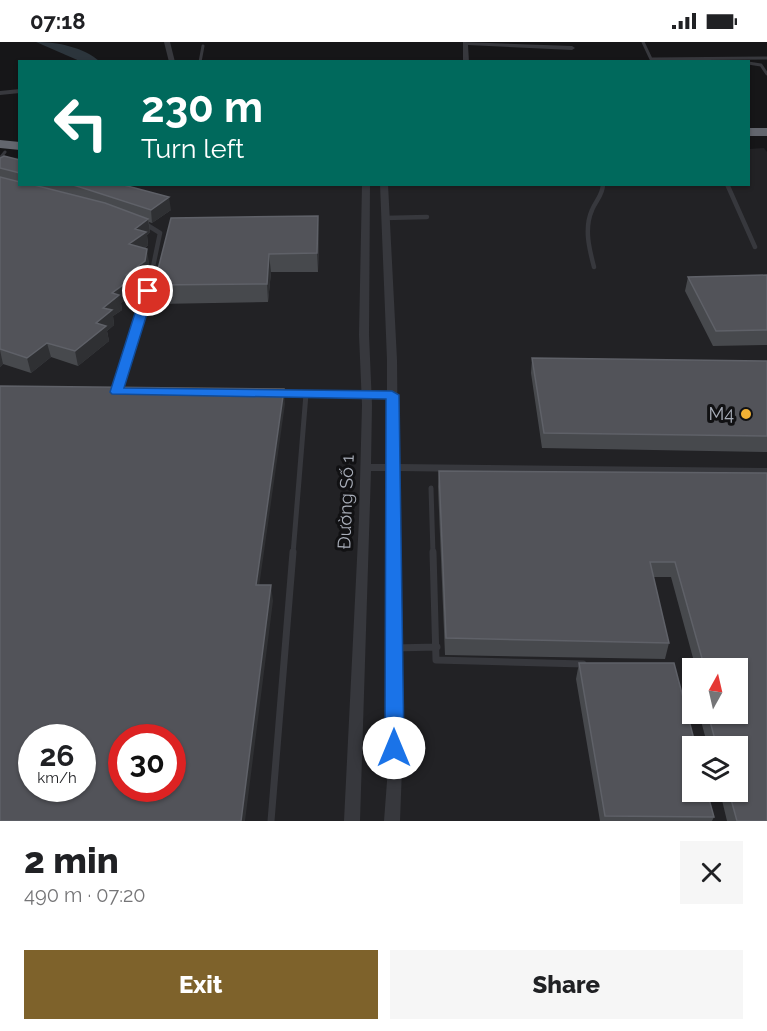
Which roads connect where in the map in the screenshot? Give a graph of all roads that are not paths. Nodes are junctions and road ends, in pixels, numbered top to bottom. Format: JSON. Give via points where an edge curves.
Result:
{"nodes":[{"id":1,"x":167,"y":42,"type":"edge"},
{"id":2,"x":643,"y":42,"type":"edge"},
{"id":3,"x":203,"y":46,"type":"dead end"},
{"id":4,"x":572,"y":48,"type":"dead end"},
{"id":5,"x":767,"y":58,"type":"edge"},
{"id":6,"x":172,"y":60,"type":"edge"},
{"id":7,"x":200,"y":60,"type":"edge"},
{"id":8,"x":466,"y":60,"type":"edge"},
{"id":9,"x":750,"y":63,"type":"edge"},
{"id":10,"x":767,"y":74,"type":"edge"},
{"id":11,"x":18,"y":91,"type":"edge"},
{"id":12,"x":0,"y":93,"type":"edge"},
{"id":13,"x":750,"y":132,"type":"edge"},
{"id":14,"x":767,"y":132,"type":"edge"},
{"id":15,"x":750,"y":142,"type":"edge"},
{"id":16,"x":767,"y":142,"type":"edge"},
{"id":17,"x":18,"y":147,"type":"edge"},
{"id":18,"x":1,"y":151,"type":"edge"},
{"id":19,"x":18,"y":153,"type":"edge"},
{"id":20,"x":366,"y":186,"type":"edge"},
{"id":21,"x":384,"y":186,"type":"edge"},
{"id":22,"x":603,"y":186,"type":"edge"},
{"id":23,"x":729,"y":186,"type":"edge"},
{"id":24,"x":427,"y":217,"type":"dead end"},
{"id":25,"x":384,"y":218,"type":"junction"},
{"id":26,"x":134,"y":220,"type":"edge"},
{"id":27,"x":171,"y":231,"type":"edge"},
{"id":28,"x":160,"y":233,"type":"junction"},
{"id":29,"x":755,"y":247,"type":"dead end"},
{"id":30,"x":594,"y":267,"type":"dead end"},
{"id":31,"x":105,"y":391,"type":"edge"},
{"id":32,"x":116,"y":392,"type":"junction"},
{"id":33,"x":128,"y":392,"type":"edge"},
{"id":34,"x":275,"y":394,"type":"edge"},
{"id":35,"x":306,"y":394,"type":"junction"},
{"id":36,"x":366,"y":395,"type":"junction"},
{"id":37,"x":392,"y":395,"type":"junction"},
{"id":38,"x":366,"y":466,"type":"junction"},
{"id":39,"x":392,"y":467,"type":"junction"},
{"id":40,"x":767,"y":472,"type":"edge"},
{"id":41,"x":431,"y":488,"type":"dead end"},
{"id":42,"x":436,"y":647,"type":"junction"},
{"id":43,"x":394,"y":648,"type":"junction"},
{"id":44,"x":588,"y":664,"type":"edge"},
{"id":45,"x":272,"y":821,"type":"edge"},
{"id":46,"x":352,"y":821,"type":"edge"},
{"id":47,"x":392,"y":821,"type":"edge"}],
"edges":[{"from":1,"to":6,"type":"street"},
{"from":2,"to":5,"type":"lane","via":[[651,59]]},
{"from":3,"to":7,"type":"lane"},
{"from":4,"to":8,"type":"street","via":[[465,43]]},
{"from":9,"to":10,"type":"lane","via":[[761,65]]},
{"from":11,"to":12,"type":"street"},
{"from":13,"to":14,"type":"highway"},
{"from":15,"to":16,"type":"highway"},
{"from":17,"to":18,"type":"highway"},
{"from":18,"to":19,"type":"highway"},
{"from":20,"to":36,"type":"street","name":"Đường Số 1"},
{"from":21,"to":25,"type":"street"},
{"from":22,"to":30,"type":"lane","via":[[601,199],[593,207],[587,238]]},
{"from":23,"to":29,"type":"lane"},
{"from":24,"to":25,"type":"lane"},
{"from":25,"to":37,"type":"street"},
{"from":26,"to":28,"type":"lane"},
{"from":27,"to":28,"type":"lane"},
{"from":28,"to":32,"type":"lane","via":[[148,291]]},
{"from":31,"to":32,"type":"lane"},
{"from":32,"to":33,"type":"lane"},
{"from":34,"to":35,"type":"lane"},
{"from":35,"to":36,"type":"lane"},
{"from":35,"to":45,"type":"lane"},
{"from":36,"to":37,"type":"lane"},
{"from":36,"to":38,"type":"street","name":"Đường Số 1"},
{"from":37,"to":39,"type":"street"},
{"from":38,"to":39,"type":"street"},
{"from":38,"to":46,"type":"street","name":"Đường Số 1"},
{"from":39,"to":40,"type":"street"},
{"from":39,"to":43,"type":"street"},
{"from":41,"to":42,"type":"lane"},
{"from":42,"to":43,"type":"lane"},
{"from":42,"to":44,"type":"lane","via":[[436,660],[449,662]]},
{"from":43,"to":47,"type":"street"}]}
